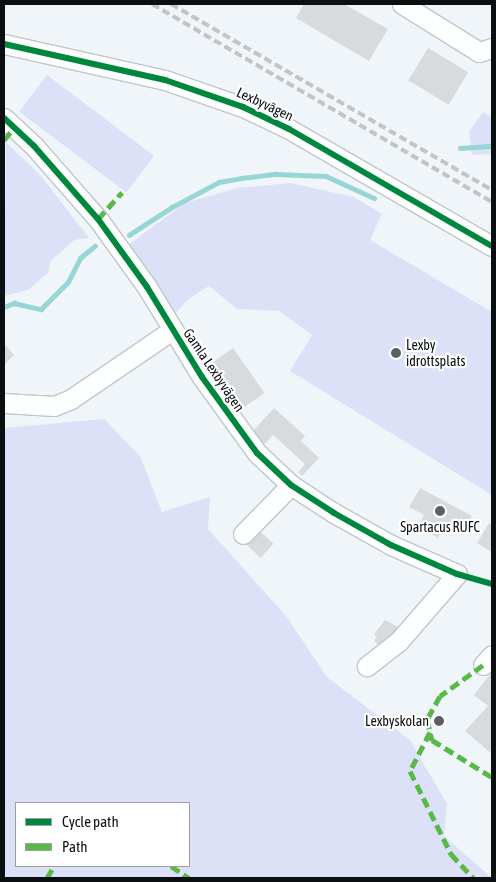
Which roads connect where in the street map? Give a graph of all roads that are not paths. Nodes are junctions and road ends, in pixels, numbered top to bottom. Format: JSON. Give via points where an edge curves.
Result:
{"nodes":[{"id":1,"x":402,"y":4,"type":"edge"},
{"id":2,"x":4,"y":44,"type":"edge"},
{"id":3,"x":492,"y":48,"type":"edge"},
{"id":4,"x":4,"y":118,"type":"edge"},
{"id":5,"x":492,"y":246,"type":"edge"},
{"id":6,"x":172,"y":330,"type":"junction"},
{"id":7,"x":4,"y":403,"type":"edge"},
{"id":8,"x":290,"y":485,"type":"junction"},
{"id":9,"x":243,"y":534,"type":"dead end"},
{"id":10,"x":367,"y":666,"type":"dead end"}],
"edges":[{"from":1,"to":3,"type":"street","via":[[479,52]]},
{"from":2,"to":5,"type":"street","name":"Lexbyvägen","via":[[165,80],[243,107],[289,129]]},
{"from":4,"to":6,"type":"street","name":"Gamla Lexbyvägen","via":[[40,153],[98,220],[147,286]]},
{"from":6,"to":7,"type":"street","via":[[71,399],[54,406]]},
{"from":6,"to":8,"type":"street","name":"Gamla Lexbyvägen","via":[[257,454]]},
{"from":8,"to":9,"type":"street"},
{"from":8,"to":10,"type":"street","name":"Gamla Lexbyvägen","via":[[392,545],[457,574],[399,641]]}]}
